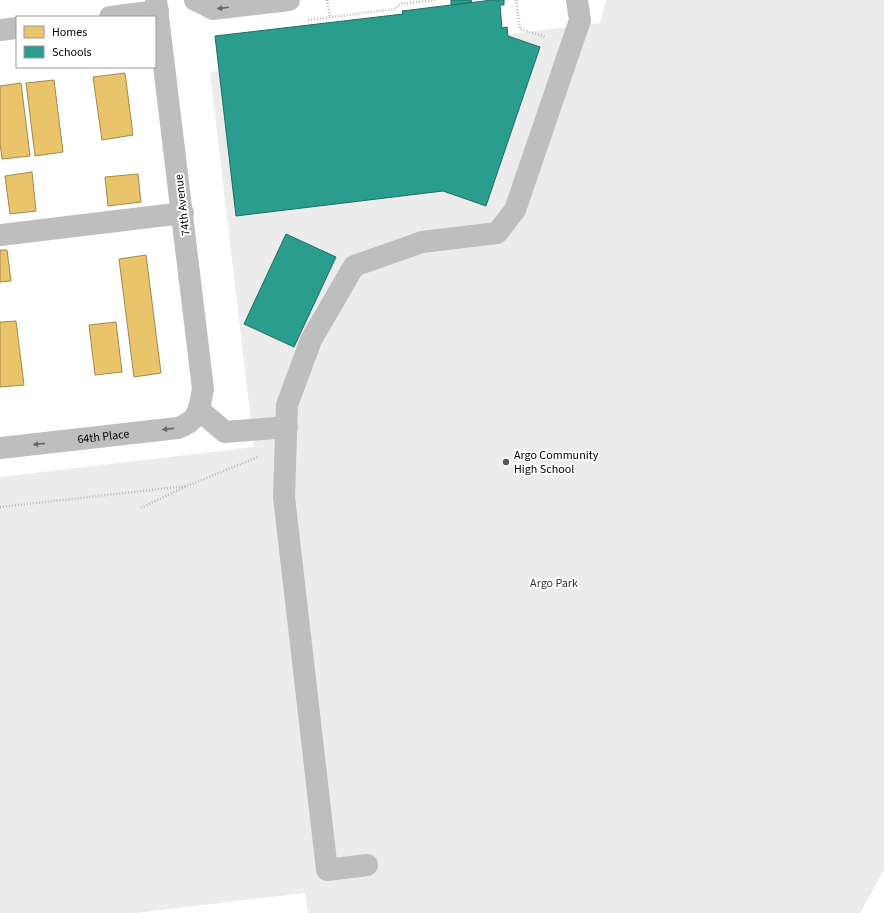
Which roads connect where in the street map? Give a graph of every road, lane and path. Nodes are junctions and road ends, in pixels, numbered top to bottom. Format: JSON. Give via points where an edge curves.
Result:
{"nodes":[{"id":1,"x":195,"y":0,"type":"edge"},
{"id":2,"x":289,"y":0,"type":"edge"},
{"id":3,"x":327,"y":0,"type":"edge"},
{"id":4,"x":435,"y":0,"type":"edge"},
{"id":5,"x":516,"y":0,"type":"edge"},
{"id":6,"x":577,"y":0,"type":"edge"},
{"id":7,"x":157,"y":6,"type":"edge"},
{"id":8,"x":114,"y":16,"type":"edge"},
{"id":9,"x":330,"y":17,"type":"junction"},
{"id":10,"x":306,"y":20,"type":"dead end"},
{"id":11,"x":16,"y":28,"type":"edge"},
{"id":12,"x":0,"y":30,"type":"edge"},
{"id":13,"x":572,"y":44,"type":"junction"},
{"id":14,"x":183,"y":214,"type":"junction"},
{"id":15,"x":0,"y":235,"type":"edge"},
{"id":16,"x":199,"y":410,"type":"junction"},
{"id":17,"x":287,"y":427,"type":"junction"},
{"id":18,"x":0,"y":448,"type":"edge"},
{"id":19,"x":286,"y":454,"type":"junction"},
{"id":20,"x":187,"y":486,"type":"junction"},
{"id":21,"x":0,"y":508,"type":"edge"},
{"id":22,"x":142,"y":508,"type":"dead end"},
{"id":23,"x":367,"y":865,"type":"dead end"}],
"edges":[{"from":2,"to":1,"type":"street","one_way":true,"via":[[212,9]]},
{"from":3,"to":9,"type":"path"},
{"from":4,"to":9,"type":"path","via":[[400,4],[395,9]]},
{"from":5,"to":13,"type":"path","via":[[520,29]]},
{"from":6,"to":13,"type":"street","via":[[580,20]]},
{"from":7,"to":8,"type":"street"},
{"from":7,"to":14,"type":"street","name":"74th Avenue"},
{"from":9,"to":10,"type":"path"},
{"from":11,"to":12,"type":"street"},
{"from":13,"to":17,"type":"street","via":[[515,210],[497,233],[422,242],[354,266],[311,340],[287,405]]},
{"from":14,"to":15,"type":"street"},
{"from":14,"to":16,"type":"street","name":"74th Avenue","via":[[203,389]]},
{"from":16,"to":17,"type":"street","via":[[225,432]]},
{"from":16,"to":18,"type":"street","name":"64th Place","one_way":true,"via":[[191,423],[178,428]]},
{"from":17,"to":19,"type":"street"},
{"from":19,"to":20,"type":"path","via":[[258,457]]},
{"from":19,"to":23,"type":"street","via":[[284,497],[327,870]]},
{"from":20,"to":21,"type":"path"},
{"from":20,"to":22,"type":"path"}]}
